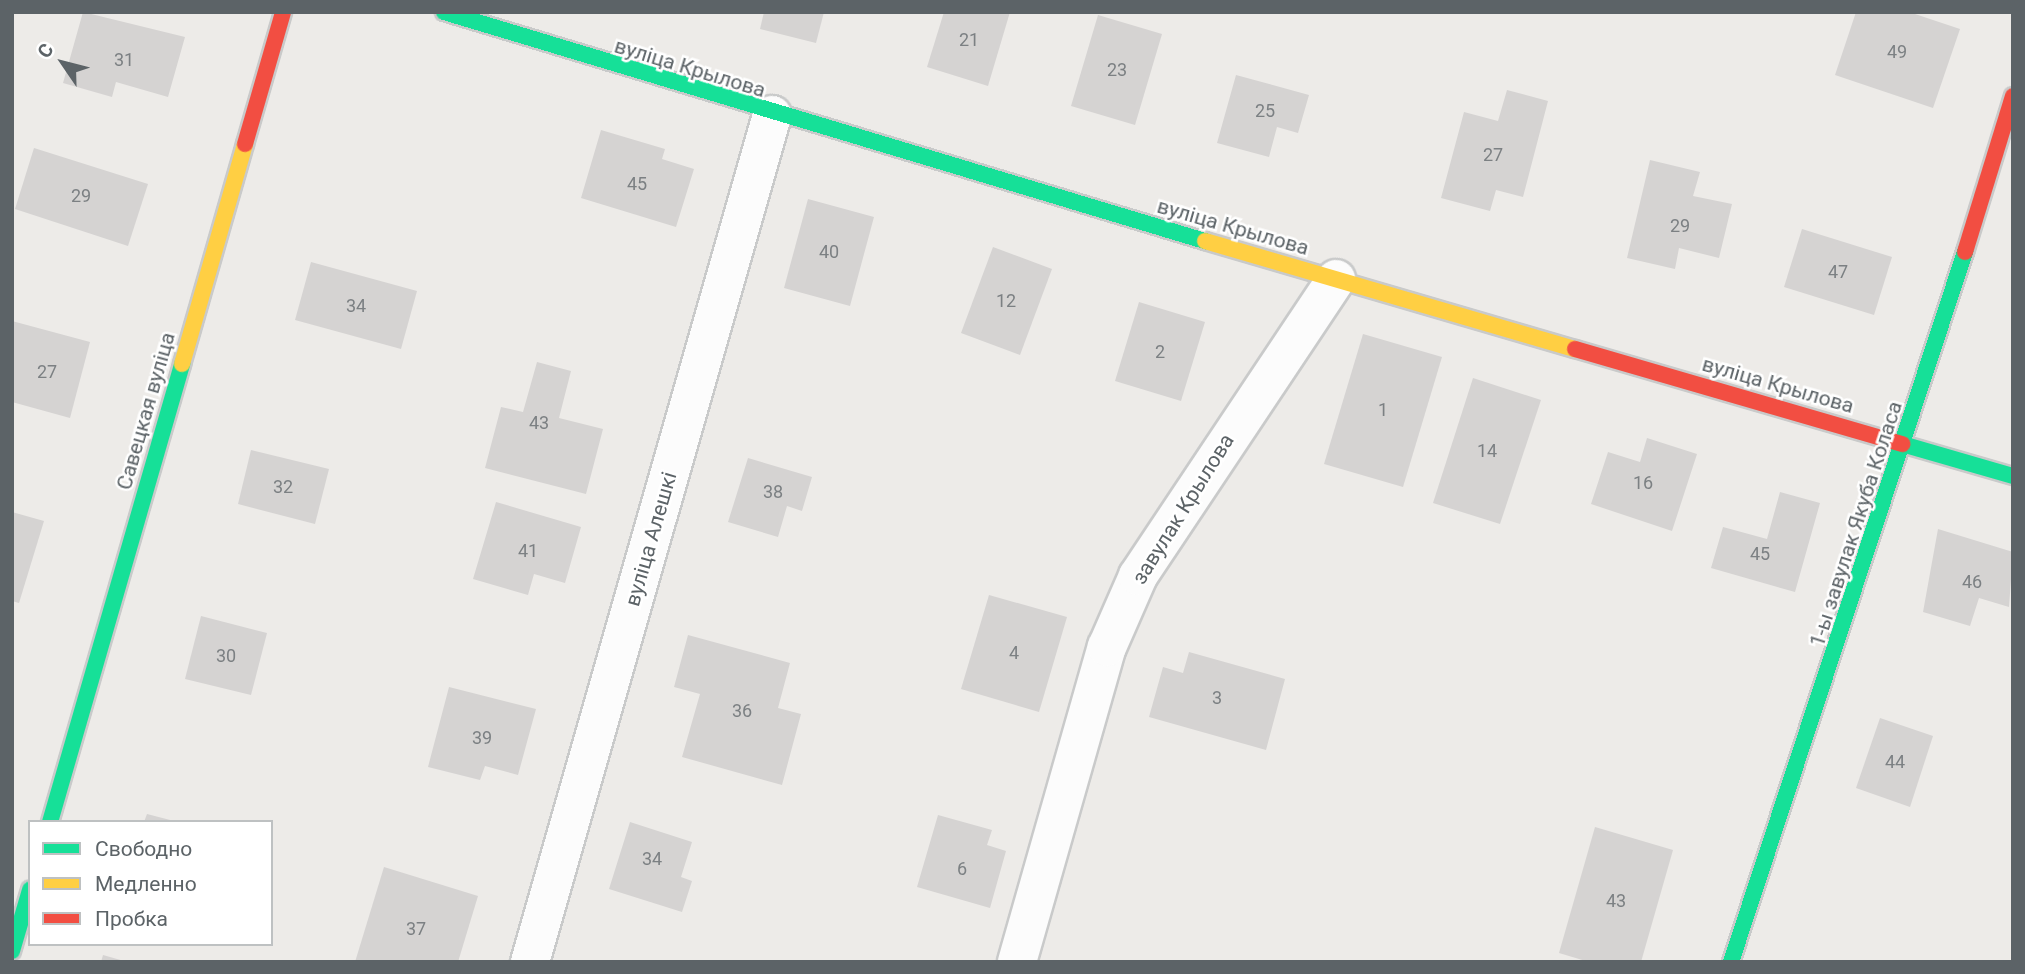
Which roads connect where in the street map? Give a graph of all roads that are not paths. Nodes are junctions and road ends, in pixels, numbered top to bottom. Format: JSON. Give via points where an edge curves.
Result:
{"nodes":[{"id":1,"x":284,"y":12,"type":"edge"},
{"id":2,"x":444,"y":12,"type":"edge"},
{"id":3,"x":2013,"y":96,"type":"edge"},
{"id":4,"x":772,"y":115,"type":"junction"},
{"id":5,"x":1336,"y":279,"type":"junction"},
{"id":6,"x":1906,"y":444,"type":"junction"},
{"id":7,"x":2013,"y":476,"type":"edge"},
{"id":8,"x":51,"y":820,"type":"edge"},
{"id":9,"x":28,"y":897,"type":"edge"},
{"id":10,"x":12,"y":951,"type":"edge"},
{"id":11,"x":530,"y":962,"type":"edge"},
{"id":12,"x":1017,"y":962,"type":"edge"},
{"id":13,"x":1731,"y":962,"type":"edge"}],
"edges":[{"from":1,"to":8,"type":"street","name":"Савецкая вуліца"},
{"from":2,"to":4,"type":"street","name":"вуліца Крылова"},
{"from":3,"to":6,"type":"street","name":"1-ы завулак Якуба Коласа"},
{"from":4,"to":5,"type":"street","name":"вуліца Крылова"},
{"from":4,"to":11,"type":"street","name":"вуліца Алешкі"},
{"from":5,"to":6,"type":"street","name":"вуліца Крылова"},
{"from":5,"to":12,"type":"street","name":"завулак Крылова","via":[[1138,576],[1107,647]]},
{"from":6,"to":7,"type":"street","name":"вуліца Крылова"},
{"from":6,"to":13,"type":"street","name":"1-ы завулак Якуба Коласа"},
{"from":9,"to":10,"type":"street"}]}
